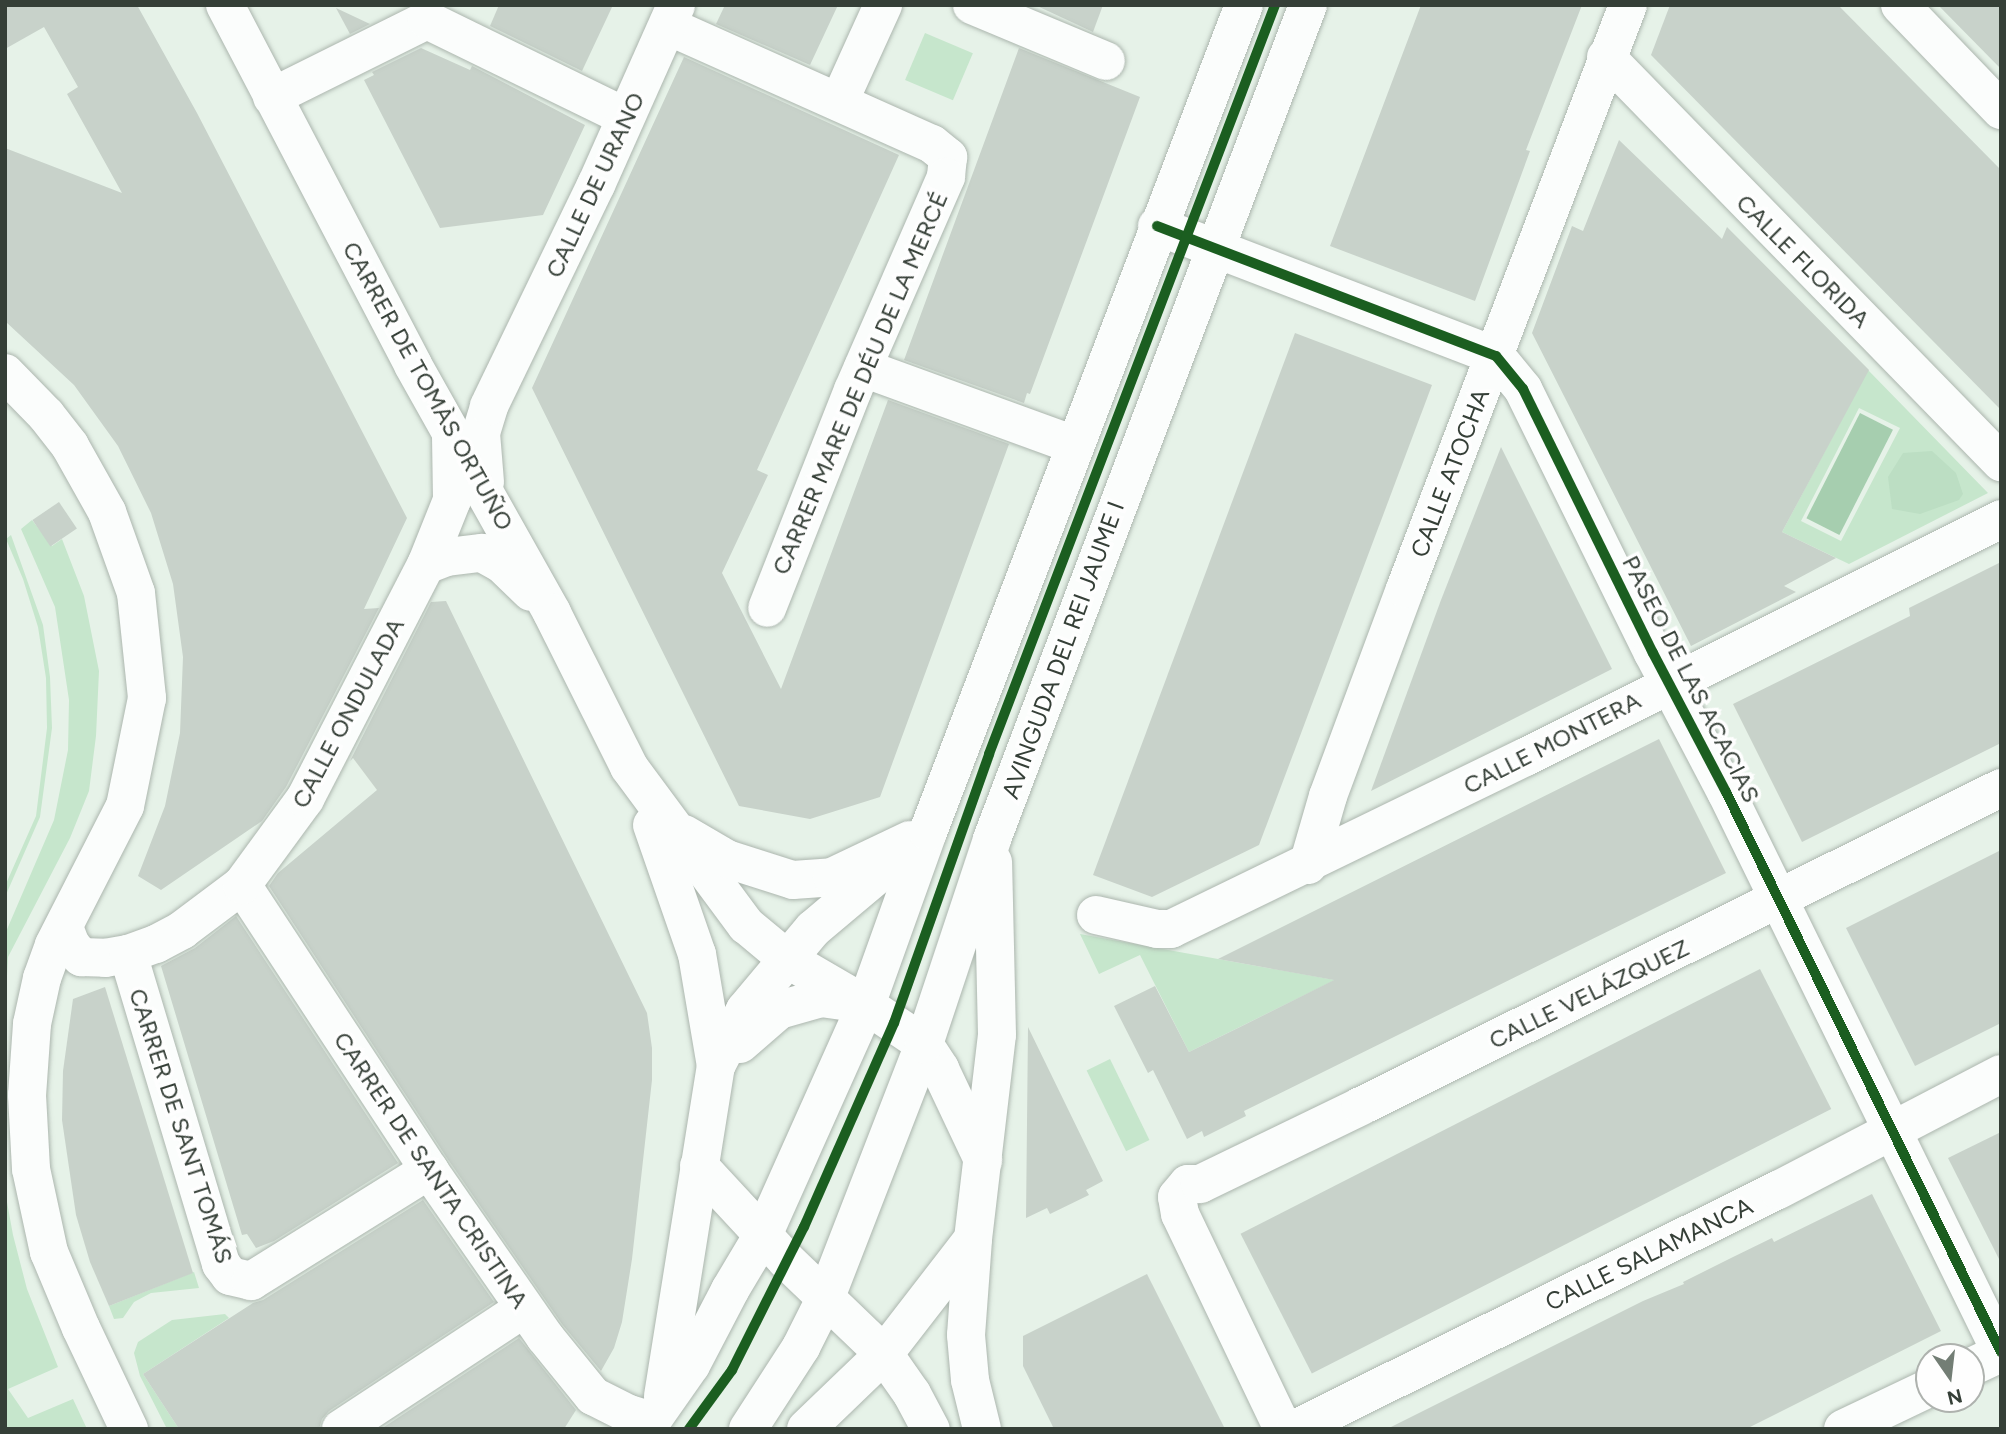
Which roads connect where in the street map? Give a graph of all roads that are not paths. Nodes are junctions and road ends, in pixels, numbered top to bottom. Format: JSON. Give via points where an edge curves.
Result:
{"nodes":[{"id":1,"x":225,"y":5,"type":"edge"},
{"id":2,"x":883,"y":5,"type":"edge"},
{"id":3,"x":971,"y":5,"type":"edge"},
{"id":4,"x":1244,"y":5,"type":"edge"},
{"id":5,"x":1308,"y":5,"type":"edge"},
{"id":6,"x":1628,"y":5,"type":"edge"},
{"id":7,"x":1900,"y":5,"type":"edge"},
{"id":8,"x":672,"y":15,"type":"edge"},
{"id":9,"x":1606,"y":57,"type":"junction"},
{"id":10,"x":1106,"y":61,"type":"dead end"},
{"id":11,"x":272,"y":97,"type":"junction"},
{"id":12,"x":839,"y":102,"type":"junction"},
{"id":13,"x":2001,"y":110,"type":"edge"},
{"id":14,"x":626,"y":117,"type":"junction"},
{"id":15,"x":1157,"y":226,"type":"junction"},
{"id":16,"x":1216,"y":247,"type":"junction"},
{"id":17,"x":1496,"y":356,"type":"junction"},
{"id":18,"x":413,"y":365,"type":"junction"},
{"id":19,"x":510,"y":365,"type":"junction"},
{"id":20,"x":863,"y":368,"type":"junction"},
{"id":21,"x":5,"y":373,"type":"edge"},
{"id":22,"x":451,"y":431,"type":"junction"},
{"id":23,"x":1075,"y":445,"type":"junction"},
{"id":24,"x":2001,"y":463,"type":"edge"},
{"id":25,"x":488,"y":495,"type":"junction"},
{"id":26,"x":2001,"y":519,"type":"edge"},
{"id":27,"x":426,"y":565,"type":"junction"},
{"id":28,"x":767,"y":608,"type":"dead end"},
{"id":29,"x":552,"y":613,"type":"junction"},
{"id":30,"x":1671,"y":685,"type":"junction"},
{"id":31,"x":629,"y":767,"type":"junction"},
{"id":32,"x":2001,"y":788,"type":"edge"},
{"id":33,"x":670,"y":827,"type":"junction"},
{"id":34,"x":928,"y":832,"type":"junction"},
{"id":35,"x":992,"y":839,"type":"junction"},
{"id":36,"x":1308,"y":865,"type":"junction"},
{"id":37,"x":242,"y":885,"type":"junction"},
{"id":38,"x":1777,"y":899,"type":"junction"},
{"id":39,"x":1096,"y":915,"type":"dead end"},
{"id":40,"x":64,"y":927,"type":"junction"},
{"id":41,"x":128,"y":954,"type":"junction"},
{"id":42,"x":787,"y":959,"type":"junction"},
{"id":43,"x":866,"y":1004,"type":"junction"},
{"id":44,"x":924,"y":1044,"type":"junction"},
{"id":45,"x":716,"y":1066,"type":"junction"},
{"id":46,"x":2001,"y":1074,"type":"edge"},
{"id":47,"x":1891,"y":1130,"type":"junction"},
{"id":48,"x":984,"y":1162,"type":"junction"},
{"id":49,"x":699,"y":1166,"type":"junction"},
{"id":50,"x":429,"y":1170,"type":"junction"},
{"id":51,"x":764,"y":1233,"type":"junction"},
{"id":52,"x":973,"y":1239,"type":"junction"},
{"id":53,"x":826,"y":1297,"type":"junction"},
{"id":54,"x":523,"y":1309,"type":"junction"},
{"id":55,"x":2001,"y":1352,"type":"edge"},
{"id":56,"x":884,"y":1354,"type":"junction"},
{"id":57,"x":1985,"y":1360,"type":"edge"},
{"id":58,"x":1915,"y":1395,"type":"edge"},
{"id":59,"x":653,"y":1419,"type":"edge"},
{"id":60,"x":129,"y":1429,"type":"edge"},
{"id":61,"x":341,"y":1429,"type":"edge"},
{"id":62,"x":748,"y":1429,"type":"edge"},
{"id":63,"x":806,"y":1429,"type":"edge"},
{"id":64,"x":931,"y":1429,"type":"edge"},
{"id":65,"x":982,"y":1429,"type":"edge"},
{"id":66,"x":1283,"y":1429,"type":"edge"},
{"id":67,"x":1295,"y":1429,"type":"edge"},
{"id":68,"x":1843,"y":1429,"type":"edge"}],
"edges":[{"from":1,"to":11,"type":"street","name":"CARRER DE TOMÀS ORTUÑO"},
{"from":2,"to":12,"type":"street"},
{"from":3,"to":10,"type":"street"},
{"from":4,"to":15,"type":"street"},
{"from":5,"to":16,"type":"street","name":"AVINGUDA DEL REI JAUME I"},
{"from":6,"to":9,"type":"street","name":"CALLE ATOCHA"},
{"from":7,"to":13,"type":"street"},
{"from":8,"to":12,"type":"street"},
{"from":8,"to":14,"type":"street","name":"CALLE DE URANO"},
{"from":9,"to":17,"type":"street","name":"CALLE ATOCHA"},
{"from":9,"to":24,"type":"street","name":"CALLE FLORIDA"},
{"from":11,"to":14,"type":"street","via":[[427,20]]},
{"from":11,"to":18,"type":"street","name":"CARRER DE TOMÀS ORTUÑO"},
{"from":12,"to":20,"type":"street","name":"CARRER MARE DE DÉU DE LA MERCÉ","via":[[932,144],[948,157],[946,177]]},
{"from":14,"to":19,"type":"street","name":"CALLE DE URANO"},
{"from":15,"to":16,"type":"street","name":"PASEO DE LAS ACACIAS"},
{"from":15,"to":23,"type":"street"},
{"from":16,"to":17,"type":"street","name":"PASEO DE LAS ACACIAS"},
{"from":16,"to":35,"type":"street","name":"AVINGUDA DEL REI JAUME I"},
{"from":17,"to":30,"type":"street","name":"PASEO DE LAS ACACIAS","via":[[1523,388]]},
{"from":17,"to":36,"type":"street","name":"CALLE ATOCHA","via":[[1333,783]]},
{"from":18,"to":19,"type":"street","via":[[431,382],[456,394],[481,389]]},
{"from":18,"to":22,"type":"street","name":"CARRER DE TOMÀS ORTUÑO"},
{"from":19,"to":25,"type":"street","name":"CALLE DE URANO","via":[[481,433]]},
{"from":20,"to":23,"type":"street"},
{"from":20,"to":28,"type":"street","name":"CARRER MARE DE DÉU DE LA MERCÉ"},
{"from":21,"to":40,"type":"street","via":[[71,446],[107,512],[138,606],[147,698],[125,806]]},
{"from":22,"to":25,"type":"street","name":"CARRER DE TOMÀS ORTUÑO"},
{"from":22,"to":27,"type":"street","name":"CALLE ONDULADA","via":[[452,500]]},
{"from":23,"to":34,"type":"street"},
{"from":25,"to":29,"type":"street","name":"CARRER DE TOMÀS ORTUÑO"},
{"from":26,"to":30,"type":"street","name":"CALLE MONTERA"},
{"from":27,"to":29,"type":"street","via":[[482,553],[502,564]]},
{"from":27,"to":37,"type":"street","name":"CALLE ONDULADA","via":[[305,799]]},
{"from":29,"to":31,"type":"street","name":"CARRER DE TOMÀS ORTUÑO"},
{"from":30,"to":36,"type":"street","name":"CALLE MONTERA"},
{"from":30,"to":38,"type":"street","name":"PASEO DE LAS ACACIAS"},
{"from":31,"to":33,"type":"street","name":"CARRER DE TOMÀS ORTUÑO"},
{"from":31,"to":45,"type":"street","name":"CARRER DE TOMÀS ORTUÑO","via":[[697,954]]},
{"from":32,"to":38,"type":"street","name":"CALLE VELÁZQUEZ"},
{"from":33,"to":34,"type":"street","via":[[727,859],[793,880],[832,877]]},
{"from":33,"to":42,"type":"street","name":"CARRER DE TOMÀS ORTUÑO","via":[[746,925]]},
{"from":34,"to":42,"type":"street","via":[[813,929]]},
{"from":34,"to":43,"type":"street"},
{"from":35,"to":44,"type":"street","name":"AVINGUDA DEL REI JAUME I"},
{"from":35,"to":48,"type":"street","via":[[997,1035]]},
{"from":36,"to":39,"type":"street","name":"CALLE MONTERA","via":[[1171,929]]},
{"from":37,"to":41,"type":"street","name":"CALLE ONDULADA","via":[[182,930]]},
{"from":37,"to":50,"type":"street","name":"CARRER DE SANTA CRISTINA"},
{"from":38,"to":47,"type":"street","name":"PASEO DE LAS ACACIAS"},
{"from":38,"to":66,"type":"street","name":"CALLE VELÁZQUEZ","via":[[1253,1159],[1200,1184],[1188,1184],[1177,1197],[1180,1214]]},
{"from":40,"to":41,"type":"street","name":"CALLE ONDULADA","via":[[81,957]]},
{"from":40,"to":60,"type":"street","via":[[42,978],[32,1024],[27,1095],[31,1169],[49,1252]]},
{"from":41,"to":50,"type":"street","name":"CARRER DE SANT TOMÁS","via":[[221,1264],[230,1276],[251,1281]]},
{"from":42,"to":43,"type":"street","name":"CARRER DE TOMÀS ORTUÑO"},
{"from":42,"to":45,"type":"street","via":[[745,1010]]},
{"from":43,"to":44,"type":"street","name":"CARRER DE TOMÀS ORTUÑO"},
{"from":43,"to":45,"type":"street","via":[[821,998],[779,1010]]},
{"from":43,"to":51,"type":"street"},
{"from":44,"to":48,"type":"street"},
{"from":44,"to":53,"type":"street","name":"AVINGUDA DEL REI JAUME I"},
{"from":45,"to":49,"type":"street"},
{"from":46,"to":47,"type":"street","name":"CALLE SALAMANCA"},
{"from":47,"to":55,"type":"street","name":"PASEO DE LAS ACACIAS"},
{"from":47,"to":67,"type":"street","name":"CALLE SALAMANCA"},
{"from":48,"to":52,"type":"street"},
{"from":49,"to":51,"type":"street"},
{"from":49,"to":59,"type":"street"},
{"from":50,"to":54,"type":"street","name":"CARRER DE SANTA CRISTINA"},
{"from":51,"to":53,"type":"street"},
{"from":51,"to":59,"type":"street","via":[[691,1365]]},
{"from":52,"to":56,"type":"street"},
{"from":52,"to":65,"type":"street","via":[[967,1335],[970,1380]]},
{"from":53,"to":56,"type":"street"},
{"from":53,"to":62,"type":"street","name":"AVINGUDA DEL REI JAUME I","via":[[801,1347]]},
{"from":54,"to":59,"type":"street","name":"CARRER DE SANTA CRISTINA","via":[[593,1396],[629,1414]]},
{"from":54,"to":61,"type":"street"},
{"from":55,"to":57,"type":"street"},
{"from":56,"to":63,"type":"street"},
{"from":56,"to":64,"type":"street"},
{"from":58,"to":68,"type":"street"}]}
